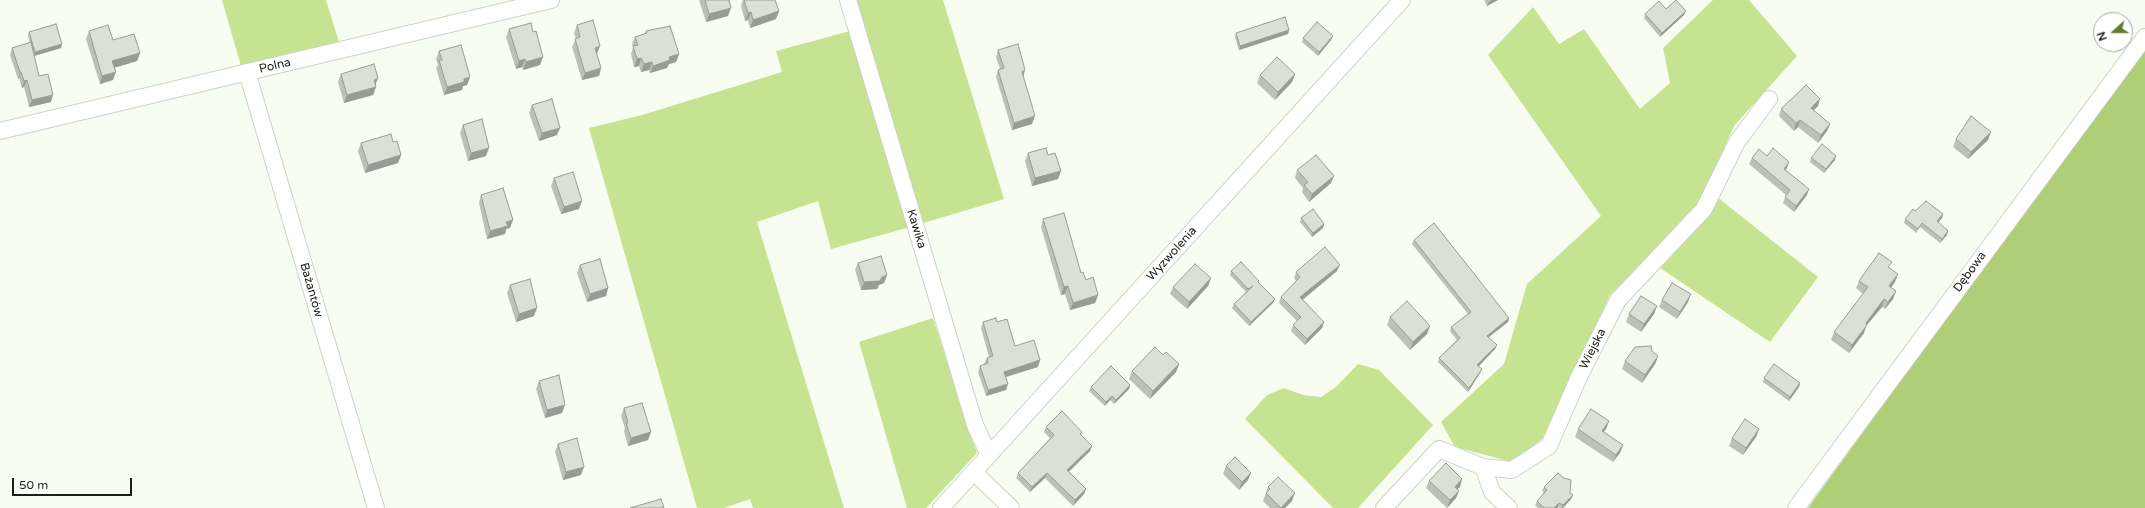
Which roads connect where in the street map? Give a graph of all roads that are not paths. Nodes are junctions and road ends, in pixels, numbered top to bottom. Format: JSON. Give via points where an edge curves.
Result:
{"nodes":[{"id":1,"x":551,"y":0,"type":"edge"},
{"id":2,"x":848,"y":0,"type":"edge"},
{"id":3,"x":1402,"y":0,"type":"edge"},
{"id":4,"x":2145,"y":38,"type":"edge"},
{"id":5,"x":247,"y":72,"type":"junction"},
{"id":6,"x":1769,"y":100,"type":"dead end"},
{"id":7,"x":0,"y":131,"type":"edge"},
{"id":8,"x":989,"y":455,"type":"junction"},
{"id":9,"x":1483,"y":467,"type":"junction"},
{"id":10,"x":974,"y":472,"type":"junction"},
{"id":11,"x":376,"y":508,"type":"edge"},
{"id":12,"x":941,"y":508,"type":"edge"},
{"id":13,"x":1011,"y":508,"type":"edge"},
{"id":14,"x":1384,"y":508,"type":"edge"},
{"id":15,"x":1509,"y":508,"type":"edge"},
{"id":16,"x":1796,"y":508,"type":"edge"}],
"edges":[{"from":1,"to":5,"type":"street","name":"Polna"},
{"from":2,"to":8,"type":"street","name":"Kawika","via":[[975,426]]},
{"from":3,"to":8,"type":"street","name":"Wyzwolenia"},
{"from":4,"to":16,"type":"street","name":"Dębowa"},
{"from":5,"to":7,"type":"street","name":"Polna"},
{"from":5,"to":11,"type":"street","name":"Bażantów"},
{"from":6,"to":9,"type":"street","name":"Wiejska","via":[[1737,142],[1704,209],[1618,300],[1548,446],[1512,470]]},
{"from":8,"to":10,"type":"street","name":"Wyzwolenia"},
{"from":9,"to":14,"type":"street","name":"Wiejska","via":[[1439,449]]},
{"from":9,"to":15,"type":"street","via":[[1492,492]]},
{"from":10,"to":12,"type":"street","name":"Wyzwolenia"},
{"from":10,"to":13,"type":"street"}]}
